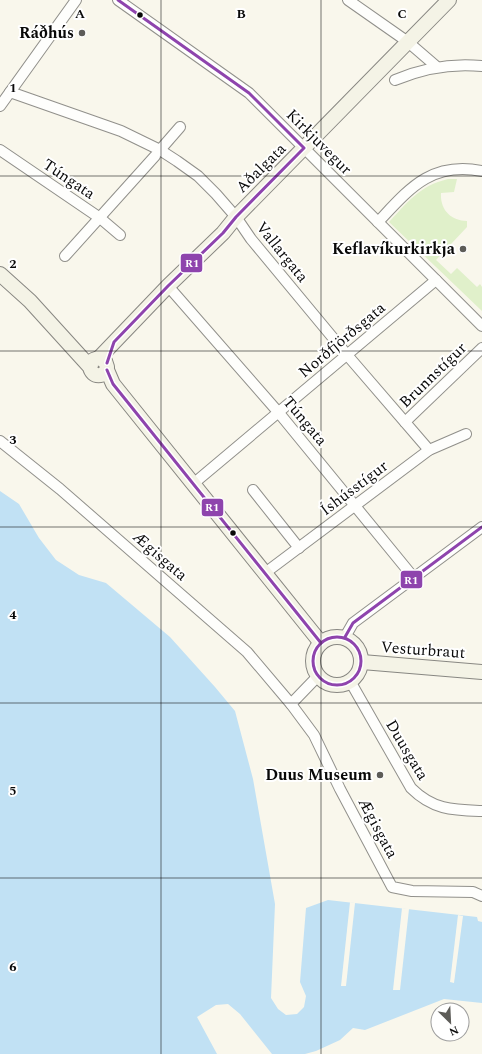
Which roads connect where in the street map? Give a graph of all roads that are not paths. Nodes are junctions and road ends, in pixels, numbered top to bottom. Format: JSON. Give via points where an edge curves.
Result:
{"nodes":[{"id":1,"x":76,"y":0,"type":"edge"},
{"id":2,"x":118,"y":0,"type":"edge"},
{"id":3,"x":348,"y":0,"type":"edge"},
{"id":4,"x":449,"y":0,"type":"edge"},
{"id":5,"x":408,"y":42,"type":"junction"},
{"id":6,"x":482,"y":66,"type":"edge"},
{"id":7,"x":437,"y":67,"type":"junction"},
{"id":8,"x":395,"y":80,"type":"dead end"},
{"id":9,"x":10,"y":92,"type":"junction"},
{"id":10,"x":0,"y":106,"type":"edge"},
{"id":11,"x":180,"y":127,"type":"dead end"},
{"id":12,"x":304,"y":148,"type":"junction"},
{"id":13,"x":0,"y":150,"type":"edge"},
{"id":14,"x":157,"y":153,"type":"junction"},
{"id":15,"x":482,"y":171,"type":"edge"},
{"id":16,"x":236,"y":217,"type":"junction"},
{"id":17,"x":100,"y":218,"type":"junction"},
{"id":18,"x":378,"y":222,"type":"junction"},
{"id":19,"x":120,"y":235,"type":"dead end"},
{"id":20,"x":65,"y":256,"type":"dead end"},
{"id":21,"x":0,"y":274,"type":"edge"},
{"id":22,"x":436,"y":280,"type":"junction"},
{"id":23,"x":168,"y":286,"type":"junction"},
{"id":24,"x":482,"y":326,"type":"edge"},
{"id":25,"x":482,"y":348,"type":"edge"},
{"id":26,"x":348,"y":356,"type":"junction"},
{"id":27,"x":99,"y":365,"type":"junction"},
{"id":28,"x":279,"y":413,"type":"junction"},
{"id":29,"x":405,"y":422,"type":"junction"},
{"id":30,"x":466,"y":434,"type":"dead end"},
{"id":31,"x":0,"y":441,"type":"edge"},
{"id":32,"x":429,"y":450,"type":"junction"},
{"id":33,"x":193,"y":484,"type":"junction"},
{"id":34,"x":253,"y":490,"type":"dead end"},
{"id":35,"x":355,"y":506,"type":"junction"},
{"id":36,"x":482,"y":527,"type":"edge"},
{"id":37,"x":299,"y":548,"type":"junction"},
{"id":38,"x":265,"y":573,"type":"junction"},
{"id":39,"x":414,"y":578,"type":"junction"},
{"id":40,"x":344,"y":638,"type":"junction"},
{"id":41,"x":321,"y":642,"type":"junction"},
{"id":42,"x":362,"y":662,"type":"junction"},
{"id":43,"x":482,"y":672,"type":"edge"},
{"id":44,"x":318,"y":676,"type":"junction"},
{"id":45,"x":350,"y":681,"type":"junction"},
{"id":46,"x":291,"y":704,"type":"junction"},
{"id":47,"x":482,"y":812,"type":"edge"},
{"id":48,"x":482,"y":896,"type":"edge"}],
"edges":[{"from":1,"to":9,"type":"street"},
{"from":2,"to":12,"type":"street","name":"Kirkjuvegur","via":[[249,93]]},
{"from":3,"to":5,"type":"street"},
{"from":4,"to":5,"type":"street","name":"Aðalgata"},
{"from":5,"to":7,"type":"street"},
{"from":5,"to":12,"type":"street","name":"Aðalgata"},
{"from":6,"to":7,"type":"street"},
{"from":7,"to":8,"type":"street"},
{"from":9,"to":10,"type":"street"},
{"from":9,"to":14,"type":"street","name":"Vallargata","via":[[121,131]]},
{"from":11,"to":14,"type":"street"},
{"from":12,"to":16,"type":"street","name":"Aðalgata"},
{"from":12,"to":18,"type":"street","name":"Kirkjuvegur"},
{"from":13,"to":17,"type":"street","name":"Túngata"},
{"from":14,"to":16,"type":"street","name":"Vallargata","via":[[177,161],[198,176]]},
{"from":14,"to":17,"type":"street"},
{"from":15,"to":18,"type":"street","via":[[452,169],[422,180],[406,192]]},
{"from":16,"to":23,"type":"street","name":"Aðalgata"},
{"from":16,"to":26,"type":"street","name":"Vallargata","via":[[251,239]]},
{"from":17,"to":19,"type":"street","name":"Túngata"},
{"from":17,"to":20,"type":"street"},
{"from":18,"to":22,"type":"street","name":"Kirkjuvegur"},
{"from":21,"to":27,"type":"street","via":[[30,301],[68,342]]},
{"from":22,"to":24,"type":"street","name":"Kirkjuvegur"},
{"from":22,"to":26,"type":"street","name":"Norðfjörðsgata"},
{"from":23,"to":27,"type":"street","name":"Aðalgata","via":[[114,342]]},
{"from":23,"to":28,"type":"street","name":"Túngata"},
{"from":25,"to":29,"type":"street","name":"Brunnstígur"},
{"from":26,"to":28,"type":"street","name":"Norðfjörðsgata"},
{"from":26,"to":29,"type":"street","name":"Vallargata"},
{"from":27,"to":33,"type":"street"},
{"from":28,"to":33,"type":"street","name":"Norðfjörðsgata"},
{"from":28,"to":35,"type":"street","name":"Túngata"},
{"from":29,"to":32,"type":"street","name":"Vallargata"},
{"from":30,"to":32,"type":"street","name":"Íshússtígur"},
{"from":31,"to":46,"type":"street","name":"Ægisgata","via":[[60,489],[247,652]]},
{"from":32,"to":35,"type":"street","name":"Íshússtígur"},
{"from":33,"to":38,"type":"street"},
{"from":34,"to":37,"type":"street"},
{"from":35,"to":37,"type":"street","name":"Íshússtígur"},
{"from":35,"to":39,"type":"street","name":"Túngata"},
{"from":36,"to":39,"type":"street"},
{"from":37,"to":38,"type":"street","name":"Íshússtígur"},
{"from":38,"to":41,"type":"street"},
{"from":39,"to":40,"type":"street","via":[[353,623]]},
{"from":40,"to":41,"type":"street","via":[[332,637]]},
{"from":40,"to":42,"type":"street","via":[[359,649]]},
{"from":41,"to":44,"type":"street","via":[[315,651],[313,661]]},
{"from":42,"to":43,"type":"street","name":"Vesturbraut"},
{"from":42,"to":45,"type":"street","via":[[360,670]]},
{"from":44,"to":45,"type":"street","via":[[336,685]]},
{"from":44,"to":46,"type":"street"},
{"from":45,"to":47,"type":"street","name":"Duusgata","via":[[416,793],[428,802],[444,808]]},
{"from":46,"to":48,"type":"street","name":"Ægisgata","via":[[314,736],[392,888],[472,892]]}]}
